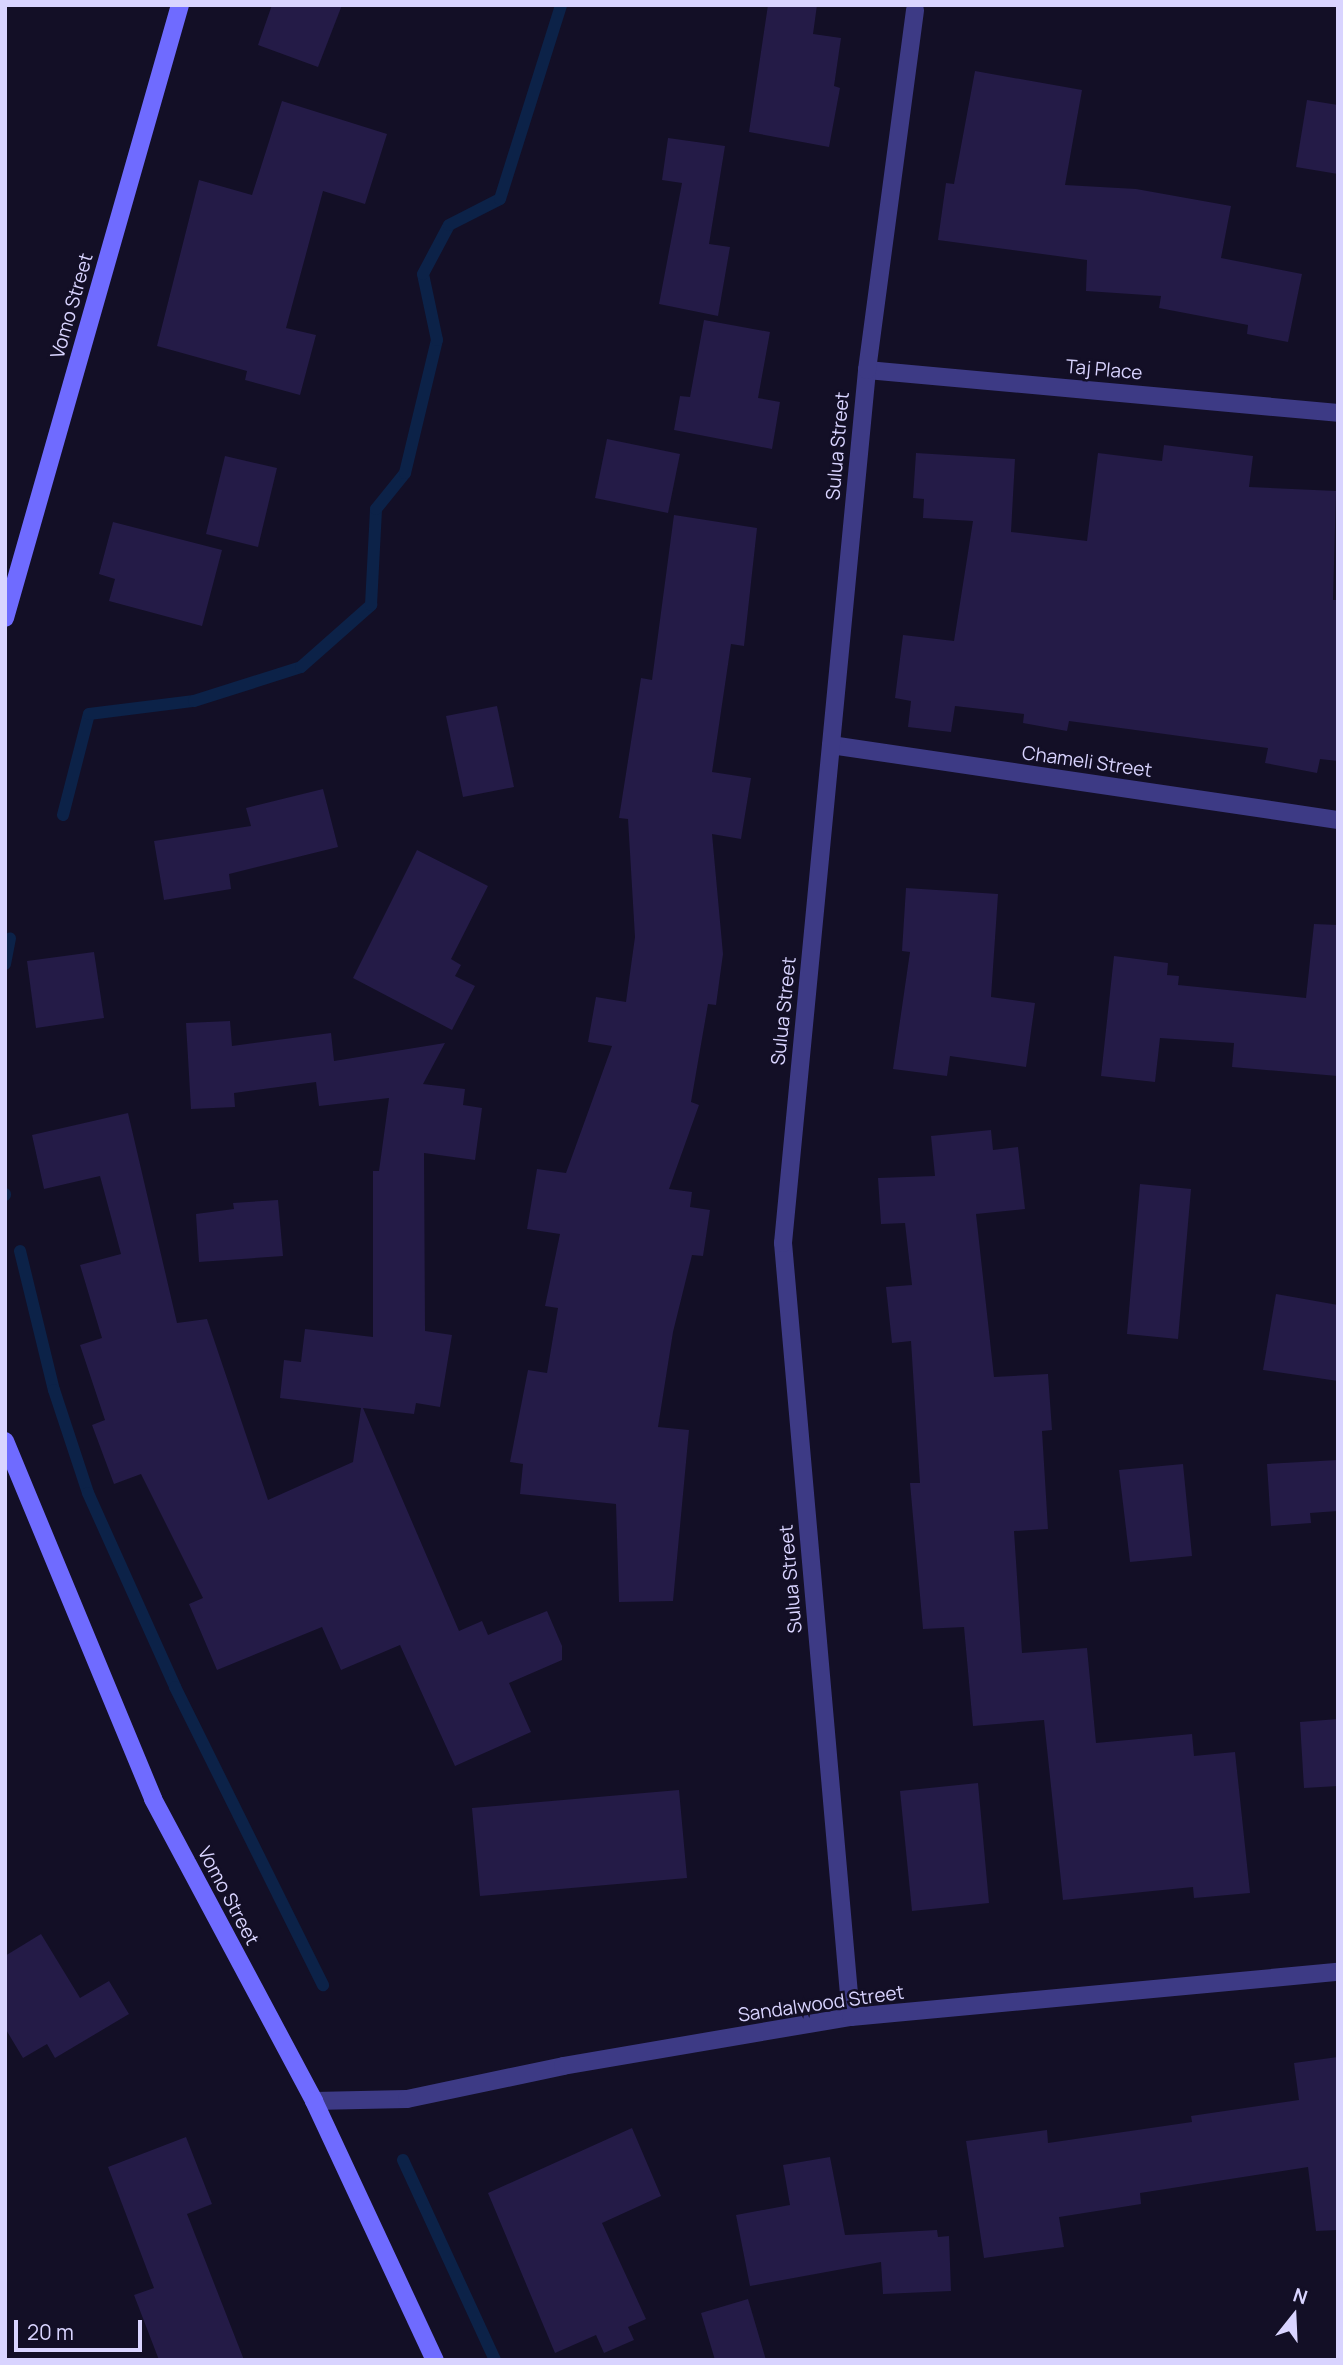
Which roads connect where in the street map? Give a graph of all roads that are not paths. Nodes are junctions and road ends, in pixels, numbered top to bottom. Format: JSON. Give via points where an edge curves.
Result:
{"nodes":[{"id":1,"x":180,"y":5,"type":"edge"},
{"id":2,"x":915,"y":10,"type":"dead end"},
{"id":3,"x":867,"y":370,"type":"junction"},
{"id":4,"x":1338,"y":413,"type":"edge"},
{"id":5,"x":5,"y":618,"type":"edge"},
{"id":6,"x":831,"y":745,"type":"junction"},
{"id":7,"x":1338,"y":820,"type":"edge"},
{"id":8,"x":5,"y":1441,"type":"edge"},
{"id":9,"x":1338,"y":1972,"type":"edge"},
{"id":10,"x":851,"y":2017,"type":"junction"},
{"id":11,"x":314,"y":2101,"type":"junction"},
{"id":12,"x":435,"y":2360,"type":"edge"}],
"edges":[{"from":1,"to":5,"type":"main road","name":"Vomo Street"},
{"from":2,"to":3,"type":"street","name":"Sulua Street"},
{"from":3,"to":4,"type":"street","name":"Taj Place"},
{"from":3,"to":6,"type":"street","name":"Sulua Street"},
{"from":6,"to":7,"type":"street","name":"Chameli Street"},
{"from":6,"to":10,"type":"street","name":"Sulua Street","via":[[783,1243]]},
{"from":8,"to":11,"type":"main road","name":"Vomo Street","via":[[153,1799]]},
{"from":9,"to":10,"type":"street","name":"Sandalwood Street"},
{"from":10,"to":11,"type":"street","name":"Sandalwood Street","via":[[564,2066],[407,2099]]},
{"from":11,"to":12,"type":"main road","name":"Vomo Street"}]}
